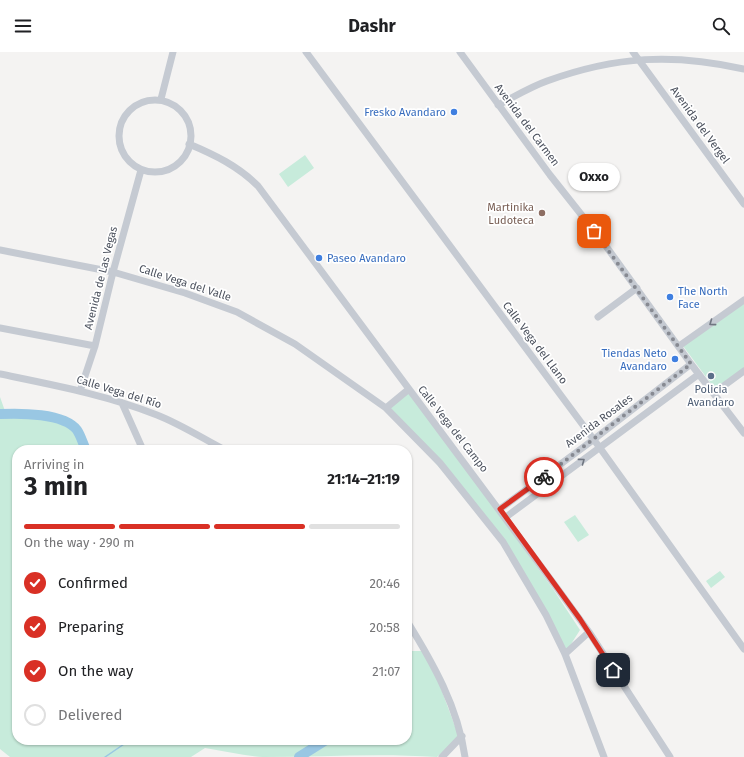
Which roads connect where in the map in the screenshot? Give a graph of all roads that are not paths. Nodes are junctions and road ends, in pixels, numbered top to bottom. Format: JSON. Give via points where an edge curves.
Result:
{"nodes":[{"id":1,"x":173,"y":52,"type":"edge"},
{"id":2,"x":306,"y":52,"type":"edge"},
{"id":3,"x":460,"y":52,"type":"edge"},
{"id":4,"x":633,"y":52,"type":"edge"},
{"id":5,"x":639,"y":59,"type":"junction"},
{"id":6,"x":744,"y":69,"type":"edge"},
{"id":7,"x":161,"y":99,"type":"junction"},
{"id":8,"x":498,"y":105,"type":"junction"},
{"id":9,"x":189,"y":144,"type":"junction"},
{"id":10,"x":141,"y":170,"type":"junction"},
{"id":11,"x":744,"y":204,"type":"edge"},
{"id":12,"x":0,"y":250,"type":"edge"},
{"id":13,"x":113,"y":272,"type":"junction"},
{"id":14,"x":637,"y":288,"type":"junction"},
{"id":15,"x":744,"y":300,"type":"edge"},
{"id":16,"x":598,"y":317,"type":"dead end"},
{"id":17,"x":0,"y":328,"type":"edge"},
{"id":18,"x":95,"y":346,"type":"junction"},
{"id":19,"x":679,"y":346,"type":"junction"},
{"id":20,"x":691,"y":364,"type":"junction"},
{"id":21,"x":744,"y":371,"type":"edge"},
{"id":22,"x":0,"y":374,"type":"edge"},
{"id":23,"x":699,"y":374,"type":"junction"},
{"id":24,"x":409,"y":389,"type":"junction"},
{"id":25,"x":80,"y":391,"type":"junction"},
{"id":26,"x":714,"y":393,"type":"junction"},
{"id":27,"x":122,"y":403,"type":"junction"},
{"id":28,"x":386,"y":408,"type":"junction"},
{"id":29,"x":744,"y":433,"type":"edge"},
{"id":30,"x":594,"y":440,"type":"junction"},
{"id":31,"x":141,"y":445,"type":"edge"},
{"id":32,"x":216,"y":445,"type":"edge"},
{"id":33,"x":600,"y":448,"type":"junction"},
{"id":34,"x":500,"y":509,"type":"junction"},
{"id":35,"x":506,"y":517,"type":"junction"},
{"id":36,"x":412,"y":629,"type":"edge"},
{"id":37,"x":589,"y":632,"type":"junction"},
{"id":38,"x":744,"y":648,"type":"edge"},
{"id":39,"x":565,"y":654,"type":"junction"},
{"id":40,"x":462,"y":736,"type":"junction"},
{"id":41,"x":442,"y":757,"type":"edge"},
{"id":42,"x":466,"y":757,"type":"edge"},
{"id":43,"x":604,"y":757,"type":"edge"},
{"id":44,"x":670,"y":757,"type":"edge"}],
"edges":[{"from":1,"to":7,"type":"street"},
{"from":2,"to":30,"type":"street","name":"Calle Vega del Llano"},
{"from":3,"to":8,"type":"street","name":"Avenida del Carmen"},
{"from":4,"to":5,"type":"street","name":"Avenida del Vergel"},
{"from":5,"to":6,"type":"street","via":[[686,60]]},
{"from":5,"to":8,"type":"street","via":[[592,67],[546,81]]},
{"from":5,"to":11,"type":"street","name":"Avenida del Vergel"},
{"from":7,"to":9,"type":"street","via":[[175,105],[185,117],[190,132]]},
{"from":7,"to":10,"type":"street","via":[[139,103],[130,110],[122,126],[121,143],[124,154]]},
{"from":8,"to":14,"type":"street","name":"Avenida del Carmen"},
{"from":9,"to":10,"type":"street","via":[[184,157],[169,170]]},
{"from":9,"to":24,"type":"street","name":"Calle Vega del Campo","via":[[223,159],[258,186]]},
{"from":10,"to":13,"type":"street","name":"Avenida de Las Vegas"},
{"from":12,"to":13,"type":"street","name":"Calle Vega del Valle"},
{"from":13,"to":18,"type":"street","name":"Avenida de Las Vegas"},
{"from":13,"to":28,"type":"street","name":"Calle Vega del Valle","via":[[185,293],[237,312],[295,344]]},
{"from":14,"to":16,"type":"street"},
{"from":14,"to":19,"type":"street","name":"Avenida del Carmen"},
{"from":15,"to":19,"type":"street","one_way":true},
{"from":17,"to":18,"type":"street"},
{"from":18,"to":25,"type":"street","name":"Avenida de Las Vegas"},
{"from":19,"to":20,"type":"street","name":"Avenida del Carmen"},
{"from":20,"to":23,"type":"street"},
{"from":20,"to":30,"type":"street","name":"Avenida Rosales"},
{"from":21,"to":26,"type":"street"},
{"from":22,"to":25,"type":"street","name":"Calle Vega del Río"},
{"from":23,"to":26,"type":"street"},
{"from":23,"to":33,"type":"street","name":"Avenida Rosales"},
{"from":24,"to":28,"type":"street"},
{"from":24,"to":34,"type":"street","name":"Calle Vega del Campo"},
{"from":25,"to":27,"type":"street","name":"Calle Vega del Río"},
{"from":26,"to":29,"type":"street"},
{"from":27,"to":31,"type":"street"},
{"from":27,"to":32,"type":"street","name":"Calle Vega del Río","via":[[178,424]]},
{"from":28,"to":39,"type":"street","via":[[440,463],[497,533],[546,615]]},
{"from":30,"to":33,"type":"street","name":"Calle Vega del Llano"},
{"from":30,"to":34,"type":"street","name":"Avenida Rosales"},
{"from":35,"to":33,"type":"street","name":"Avenida Rosales","one_way":true},
{"from":33,"to":38,"type":"street","name":"Calle Vega del Llano"},
{"from":34,"to":35,"type":"street","name":"Calle Vega del Campo"},
{"from":35,"to":37,"type":"street","name":"Calle Vega del Campo"},
{"from":36,"to":40,"type":"street","via":[[448,695]]},
{"from":37,"to":39,"type":"street"},
{"from":37,"to":44,"type":"street","name":"Calle Vega del Campo"},
{"from":39,"to":43,"type":"street"},
{"from":40,"to":41,"type":"street"},
{"from":40,"to":42,"type":"street"}]}
